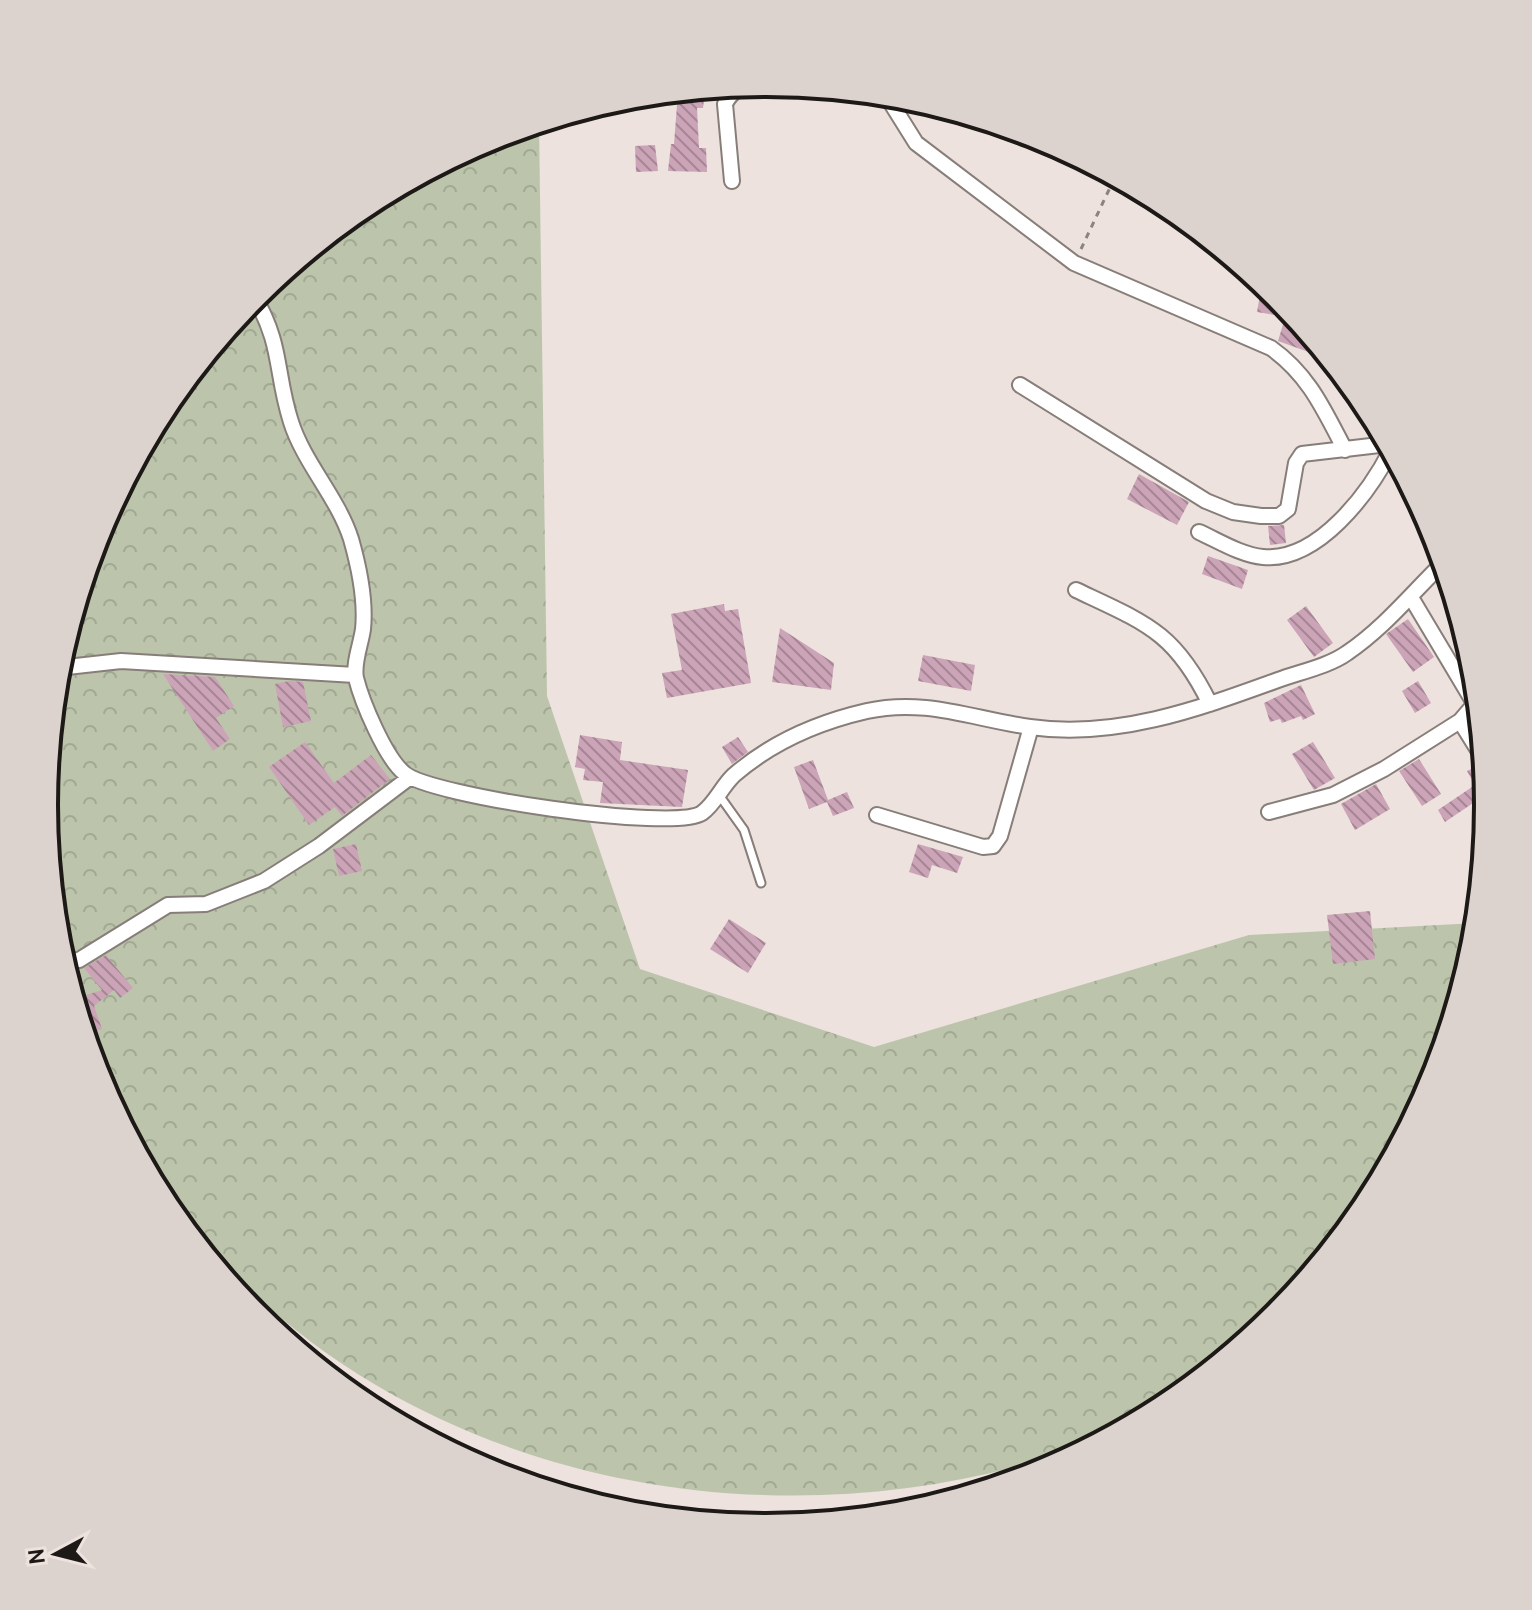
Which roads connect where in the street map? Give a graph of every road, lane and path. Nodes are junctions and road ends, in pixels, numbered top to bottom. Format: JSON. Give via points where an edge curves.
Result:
{"nodes":[{"id":1,"x":727,"y":99,"type":"edge"},
{"id":2,"x":895,"y":109,"type":"edge"},
{"id":3,"x":732,"y":181,"type":"dead end"},
{"id":4,"x":1110,"y":187,"type":"edge"},
{"id":5,"x":1074,"y":263,"type":"junction"},
{"id":6,"x":260,"y":309,"type":"edge"},
{"id":7,"x":1020,"y":385,"type":"dead end"},
{"id":8,"x":1376,"y":446,"type":"edge"},
{"id":9,"x":1345,"y":450,"type":"junction"},
{"id":10,"x":1384,"y":461,"type":"edge"},
{"id":11,"x":1199,"y":532,"type":"dead end"},
{"id":12,"x":1434,"y":573,"type":"edge"},
{"id":13,"x":1076,"y":590,"type":"dead end"},
{"id":14,"x":1412,"y":599,"type":"junction"},
{"id":15,"x":72,"y":666,"type":"edge"},
{"id":16,"x":355,"y":675,"type":"junction"},
{"id":17,"x":1462,"y":680,"type":"edge"},
{"id":18,"x":1210,"y":704,"type":"junction"},
{"id":19,"x":1468,"y":712,"type":"edge"},
{"id":20,"x":1460,"y":721,"type":"junction"},
{"id":21,"x":1031,"y":727,"type":"junction"},
{"id":22,"x":1470,"y":737,"type":"edge"},
{"id":23,"x":409,"y":778,"type":"junction"},
{"id":24,"x":718,"y":793,"type":"junction"},
{"id":25,"x":1269,"y":812,"type":"dead end"},
{"id":26,"x":877,"y":815,"type":"dead end"},
{"id":27,"x":761,"y":883,"type":"dead end"},
{"id":28,"x":76,"y":960,"type":"edge"}],
"edges":[{"from":1,"to":3,"type":"street"},
{"from":2,"to":5,"type":"street","via":[[916,143]]},
{"from":4,"to":5,"type":"path"},
{"from":5,"to":9,"type":"street","via":[[1271,348],[1295,365],[1312,387]]},
{"from":6,"to":16,"type":"street","via":[[278,346],[291,423],[350,536],[363,613]]},
{"from":7,"to":9,"type":"street","via":[[1206,501],[1248,515],[1274,517],[1288,509],[1302,454]]},
{"from":8,"to":9,"type":"street"},
{"from":10,"to":11,"type":"street","via":[[1352,510],[1294,552],[1251,554]]},
{"from":12,"to":14,"type":"street"},
{"from":13,"to":18,"type":"street","via":[[1122,611],[1173,644],[1192,666]]},
{"from":14,"to":17,"type":"street"},
{"from":14,"to":18,"type":"street","via":[[1345,656]]},
{"from":15,"to":16,"type":"street","via":[[121,661]]},
{"from":16,"to":23,"type":"street","via":[[388,754]]},
{"from":18,"to":21,"type":"street","via":[[1104,730]]},
{"from":19,"to":20,"type":"street"},
{"from":20,"to":22,"type":"street"},
{"from":20,"to":25,"type":"street","via":[[1333,795]]},
{"from":21,"to":24,"type":"street","via":[[929,705],[864,712],[788,738],[748,764]]},
{"from":21,"to":26,"type":"street","via":[[993,846]]},
{"from":23,"to":24,"type":"street","via":[[434,788],[580,814],[650,818],[698,815]]},
{"from":23,"to":28,"type":"street","via":[[319,846],[242,893],[206,904],[168,905]]},
{"from":24,"to":27,"type":"lane","via":[[744,830]]}]}
